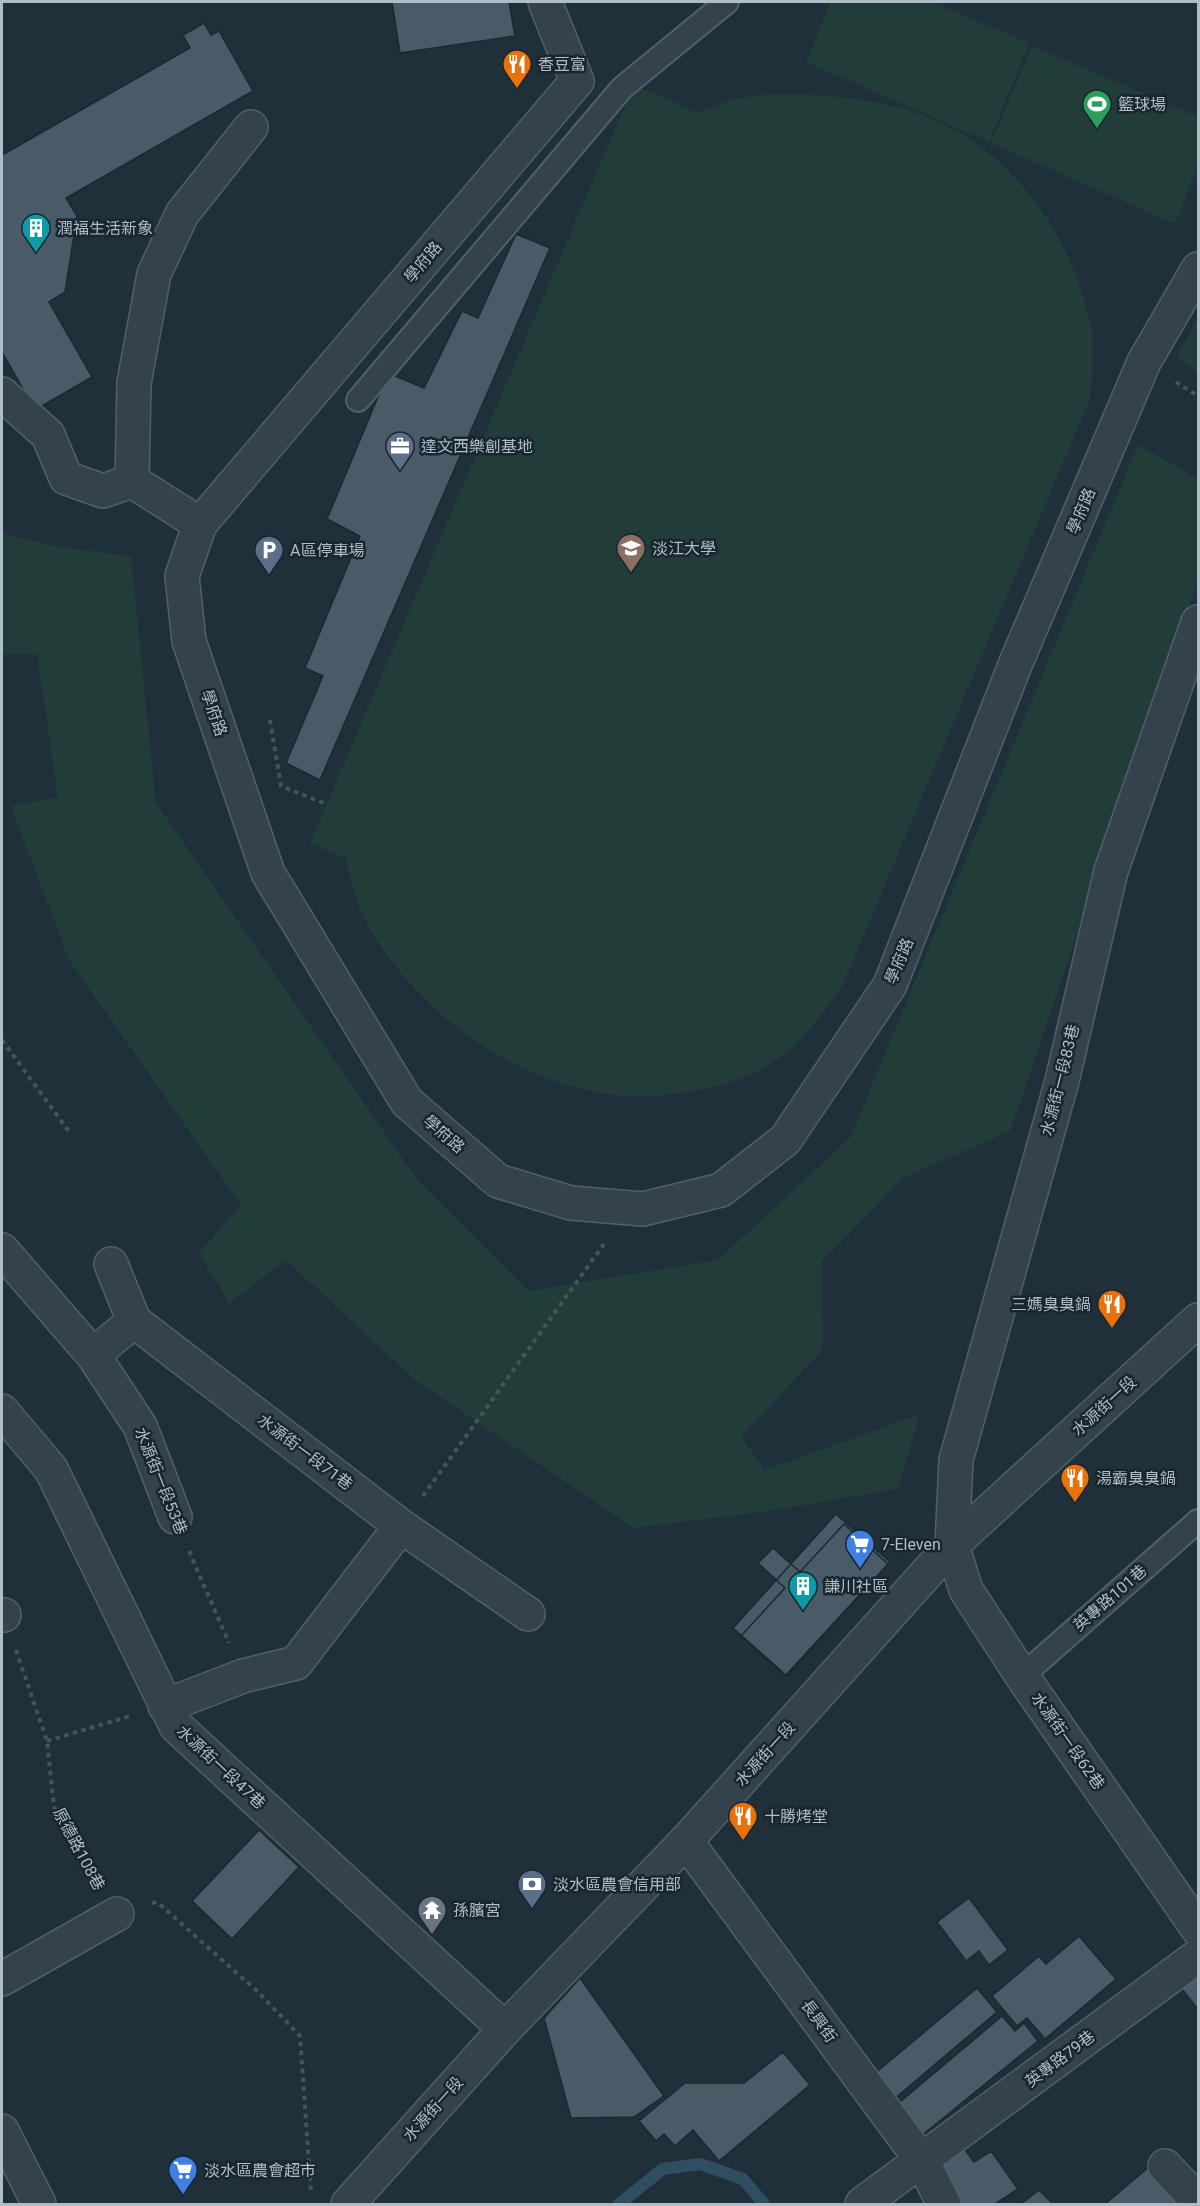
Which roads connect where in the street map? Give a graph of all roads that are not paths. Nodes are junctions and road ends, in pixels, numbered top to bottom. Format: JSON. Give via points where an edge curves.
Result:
{"nodes":[{"id":1,"x":545,"y":2,"type":"edge"},
{"id":2,"x":727,"y":2,"type":"edge"},
{"id":3,"x":251,"y":127,"type":"dead end"},
{"id":4,"x":1198,"y":268,"type":"edge"},
{"id":5,"x":2,"y":394,"type":"edge"},
{"id":6,"x":358,"y":400,"type":"dead end"},
{"id":7,"x":132,"y":481,"type":"junction"},
{"id":8,"x":200,"y":524,"type":"junction"},
{"id":9,"x":1198,"y":622,"type":"edge"},
{"id":10,"x":2,"y":1250,"type":"edge"},
{"id":11,"x":111,"y":1264,"type":"dead end"},
{"id":12,"x":134,"y":1320,"type":"junction"},
{"id":13,"x":1198,"y":1320,"type":"edge"},
{"id":14,"x":93,"y":1355,"type":"junction"},
{"id":15,"x":2,"y":1411,"type":"edge"},
{"id":16,"x":175,"y":1517,"type":"road end"},
{"id":17,"x":1198,"y":1521,"type":"edge"},
{"id":18,"x":401,"y":1526,"type":"junction"},
{"id":19,"x":952,"y":1545,"type":"junction"},
{"id":20,"x":528,"y":1614,"type":"dead end"},
{"id":21,"x":1022,"y":1676,"type":"junction"},
{"id":22,"x":165,"y":1706,"type":"junction"},
{"id":23,"x":686,"y":1841,"type":"junction"},
{"id":24,"x":117,"y":1914,"type":"road end"},
{"id":25,"x":1198,"y":1929,"type":"edge"},
{"id":26,"x":1198,"y":1956,"type":"edge"},
{"id":27,"x":2,"y":1979,"type":"edge"},
{"id":28,"x":506,"y":2029,"type":"junction"},
{"id":29,"x":2,"y":2131,"type":"edge"},
{"id":30,"x":922,"y":2161,"type":"junction"},
{"id":31,"x":1165,"y":2166,"type":"dead end"},
{"id":32,"x":1198,"y":2201,"type":"edge"},
{"id":33,"x":39,"y":2205,"type":"edge"},
{"id":34,"x":348,"y":2205,"type":"edge"},
{"id":35,"x":862,"y":2205,"type":"edge"},
{"id":36,"x":944,"y":2205,"type":"edge"}],
"edges":[{"from":1,"to":8,"type":"street","name":"學府路","via":[[577,81]]},
{"from":2,"to":6,"type":"lane","via":[[622,88]]},
{"from":3,"to":7,"type":"street","via":[[182,214],[154,274],[134,383]]},
{"from":4,"to":8,"type":"street","name":"學府路","via":[[1144,362],[1016,665],[890,985],[785,1140],[721,1190],[643,1209],[571,1203],[498,1181],[407,1102],[268,873],[189,641],[182,576]]},
{"from":5,"to":7,"type":"street","via":[[48,435],[66,478],[104,491]]},
{"from":7,"to":8,"type":"street"},
{"from":9,"to":19,"type":"street","name":"水源街一段83巷","via":[[1111,871],[1062,1081],[956,1460]]},
{"from":10,"to":14,"type":"street","name":"水源街一段53巷"},
{"from":11,"to":12,"type":"street"},
{"from":12,"to":14,"type":"street"},
{"from":12,"to":18,"type":"street","name":"水源街一段71巷"},
{"from":13,"to":19,"type":"street","name":"水源街一段"},
{"from":14,"to":16,"type":"street","name":"水源街一段53巷","via":[[140,1426]]},
{"from":15,"to":22,"type":"street","name":"水源街一段47巷","via":[[51,1470]]},
{"from":17,"to":21,"type":"lane","name":"英專路101巷"},
{"from":18,"to":20,"type":"street","name":"水源街一段71巷"},
{"from":18,"to":22,"type":"street","via":[[296,1663],[243,1676]]},
{"from":19,"to":21,"type":"street","name":"水源街一段62巷","via":[[966,1590]]},
{"from":19,"to":23,"type":"street","name":"水源街一段"},
{"from":21,"to":25,"type":"street","name":"水源街一段62巷"},
{"from":22,"to":28,"type":"street","name":"水源街一段47巷","via":[[176,1726]]},
{"from":23,"to":28,"type":"street","name":"水源街一段"},
{"from":23,"to":30,"type":"street","name":"長興街"},
{"from":24,"to":27,"type":"street"},
{"from":26,"to":30,"type":"street","name":"英專路79巷"},
{"from":28,"to":34,"type":"street","name":"水源街一段"},
{"from":29,"to":33,"type":"street"},
{"from":30,"to":35,"type":"street","name":"英專路79巷"},
{"from":30,"to":36,"type":"street","name":"長興街"},
{"from":31,"to":32,"type":"street"}]}
